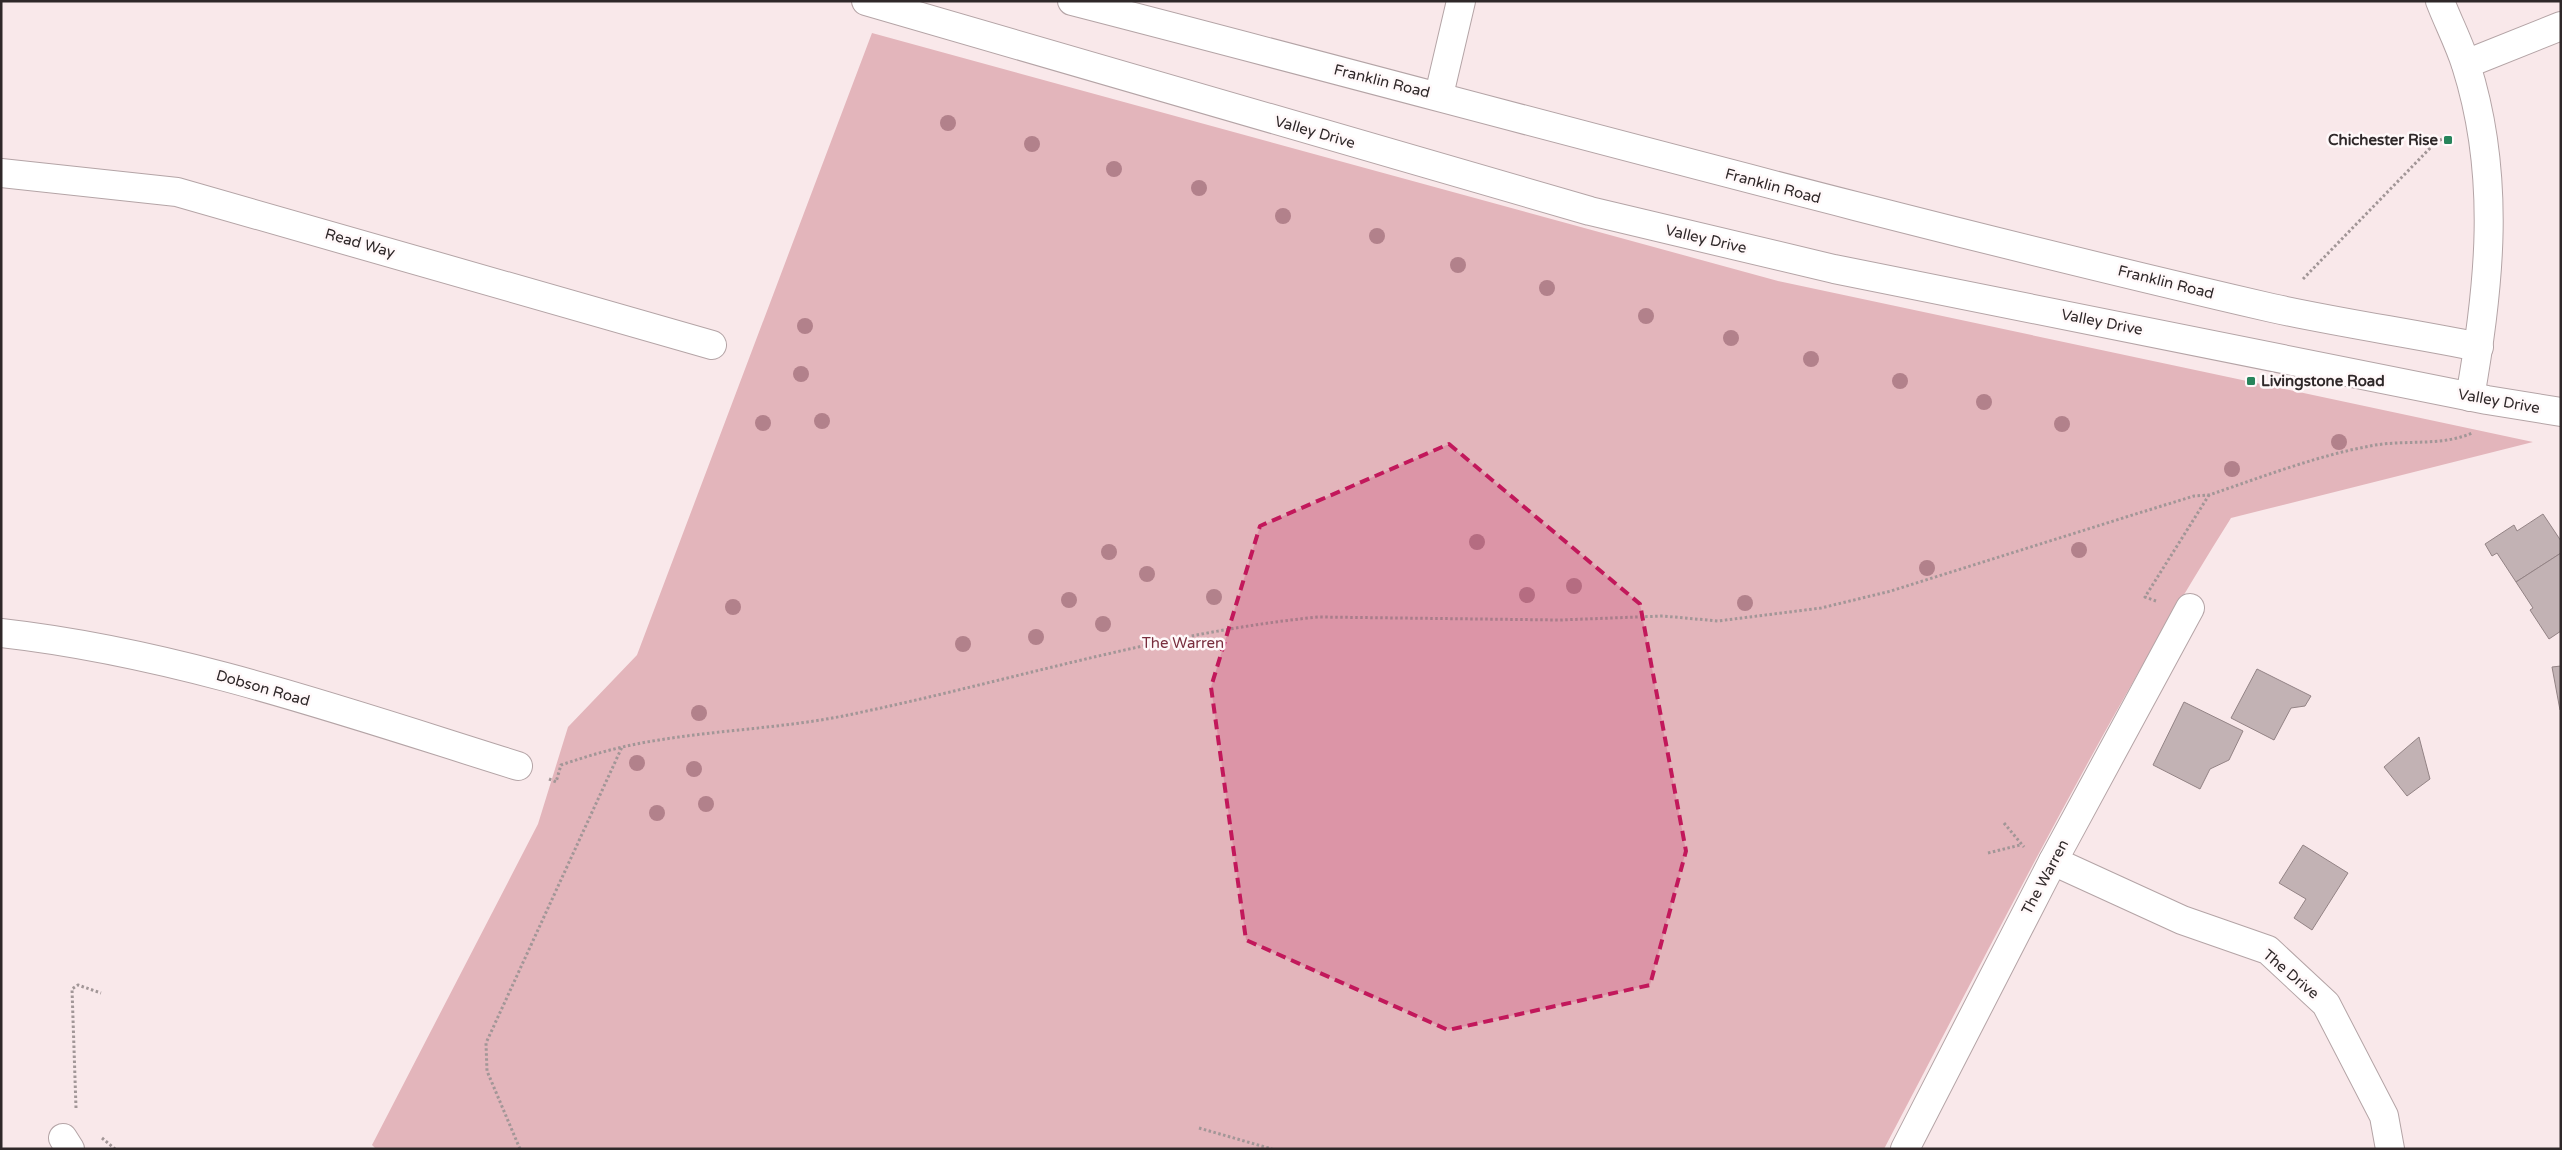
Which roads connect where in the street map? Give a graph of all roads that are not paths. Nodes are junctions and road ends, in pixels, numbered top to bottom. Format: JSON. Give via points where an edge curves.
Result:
{"nodes":[{"id":1,"x":866,"y":1,"type":"edge"},
{"id":2,"x":1072,"y":1,"type":"edge"},
{"id":3,"x":1461,"y":1,"type":"edge"},
{"id":4,"x":2440,"y":1,"type":"edge"},
{"id":5,"x":2561,"y":26,"type":"edge"},
{"id":6,"x":2466,"y":64,"type":"junction"},
{"id":7,"x":1439,"y":96,"type":"junction"},
{"id":8,"x":1,"y":174,"type":"edge"},
{"id":9,"x":712,"y":346,"type":"dead end"},
{"id":10,"x":2479,"y":347,"type":"junction"},
{"id":11,"x":2478,"y":398,"type":"junction"},
{"id":12,"x":2561,"y":412,"type":"edge"},
{"id":13,"x":2187,"y":612,"type":"road end"},
{"id":14,"x":1,"y":633,"type":"edge"},
{"id":15,"x":518,"y":766,"type":"road end"},
{"id":16,"x":2052,"y":861,"type":"junction"},
{"id":17,"x":1905,"y":1149,"type":"edge"},
{"id":18,"x":2390,"y":1149,"type":"edge"}],
"edges":[{"from":1,"to":11,"type":"street","name":"Valley Drive","via":[[1590,211],[1834,269]]},
{"from":2,"to":7,"type":"street","name":"Franklin Road"},
{"from":3,"to":7,"type":"street"},
{"from":4,"to":6,"type":"street"},
{"from":5,"to":6,"type":"street"},
{"from":6,"to":10,"type":"street","via":[[2480,123],[2490,196],[2489,268]]},
{"from":7,"to":10,"type":"street","name":"Franklin Road","via":[[1780,188],[2275,308]]},
{"from":8,"to":9,"type":"street","name":"Read Way","via":[[177,192]]},
{"from":10,"to":11,"type":"street"},
{"from":11,"to":12,"type":"street","name":"Valley Drive"},
{"from":13,"to":16,"type":"street","name":"The Warren"},
{"from":14,"to":15,"type":"street","name":"Dobson Road","via":[[125,652],[252,683]]},
{"from":16,"to":17,"type":"street","name":"The Warren"},
{"from":16,"to":18,"type":"street","name":"The Drive","via":[[2182,920],[2268,950],[2326,1004],[2384,1116]]}]}
